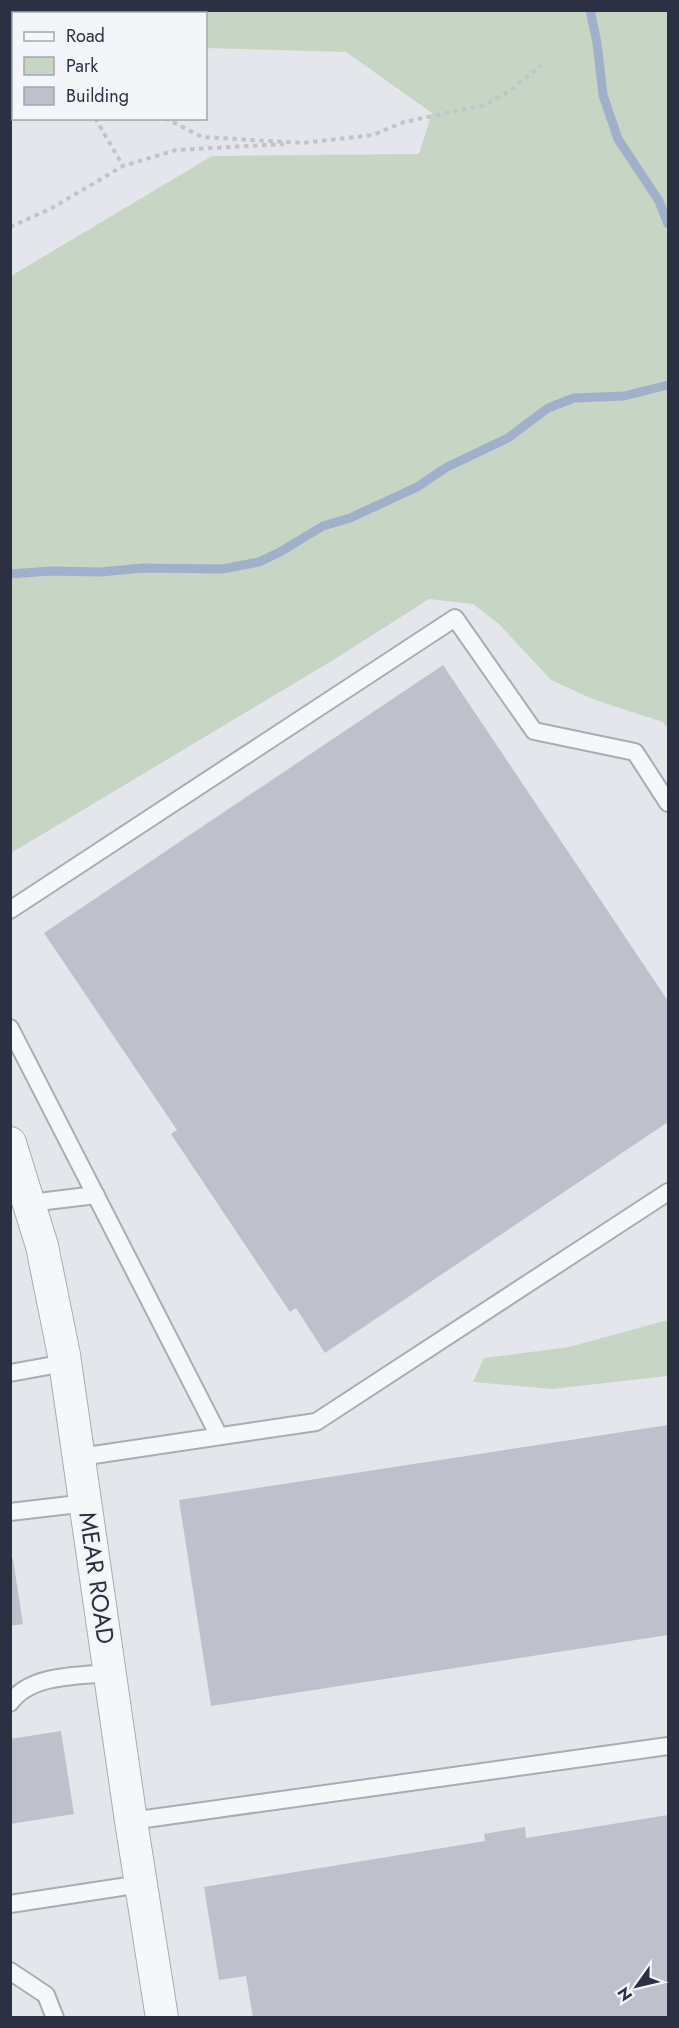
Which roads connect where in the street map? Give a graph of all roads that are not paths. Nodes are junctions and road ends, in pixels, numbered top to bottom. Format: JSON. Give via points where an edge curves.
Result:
{"nodes":[{"id":1,"x":669,"y":802,"type":"edge"},
{"id":2,"x":10,"y":910,"type":"edge"},
{"id":3,"x":10,"y":1028,"type":"edge"},
{"id":4,"x":10,"y":1143,"type":"edge"},
{"id":5,"x":669,"y":1192,"type":"edge"},
{"id":6,"x":96,"y":1195,"type":"junction"},
{"id":7,"x":30,"y":1203,"type":"junction"},
{"id":8,"x":65,"y":1364,"type":"junction"},
{"id":9,"x":10,"y":1373,"type":"edge"},
{"id":10,"x":219,"y":1436,"type":"junction"},
{"id":11,"x":80,"y":1456,"type":"junction"},
{"id":12,"x":87,"y":1503,"type":"junction"},
{"id":13,"x":10,"y":1512,"type":"edge"},
{"id":14,"x":110,"y":1673,"type":"junction"},
{"id":15,"x":10,"y":1703,"type":"edge"},
{"id":16,"x":669,"y":1746,"type":"edge"},
{"id":17,"x":131,"y":1821,"type":"junction"},
{"id":18,"x":141,"y":1884,"type":"junction"},
{"id":19,"x":10,"y":1904,"type":"edge"},
{"id":20,"x":10,"y":1971,"type":"edge"},
{"id":21,"x":55,"y":2018,"type":"edge"},
{"id":22,"x":162,"y":2018,"type":"edge"}],
"edges":[{"from":1,"to":2,"type":"lane","via":[[635,752],[534,731],[455,618]]},
{"from":3,"to":6,"type":"lane"},
{"from":4,"to":7,"type":"street","name":"MEAR ROAD"},
{"from":5,"to":10,"type":"lane","via":[[316,1422]]},
{"from":6,"to":7,"type":"lane"},
{"from":6,"to":10,"type":"lane"},
{"from":7,"to":8,"type":"street","name":"MEAR ROAD","via":[[52,1290]]},
{"from":8,"to":9,"type":"lane"},
{"from":8,"to":11,"type":"street","name":"MEAR ROAD"},
{"from":10,"to":11,"type":"lane"},
{"from":11,"to":12,"type":"street","name":"MEAR ROAD"},
{"from":12,"to":13,"type":"lane"},
{"from":12,"to":14,"type":"street","name":"MEAR ROAD"},
{"from":14,"to":15,"type":"lane","via":[[38,1683],[18,1692]]},
{"from":14,"to":17,"type":"street","name":"MEAR ROAD"},
{"from":16,"to":17,"type":"lane"},
{"from":17,"to":18,"type":"street","name":"MEAR ROAD"},
{"from":18,"to":19,"type":"lane"},
{"from":18,"to":22,"type":"street","name":"MEAR ROAD"},
{"from":20,"to":21,"type":"lane","via":[[46,1995]]}]}
